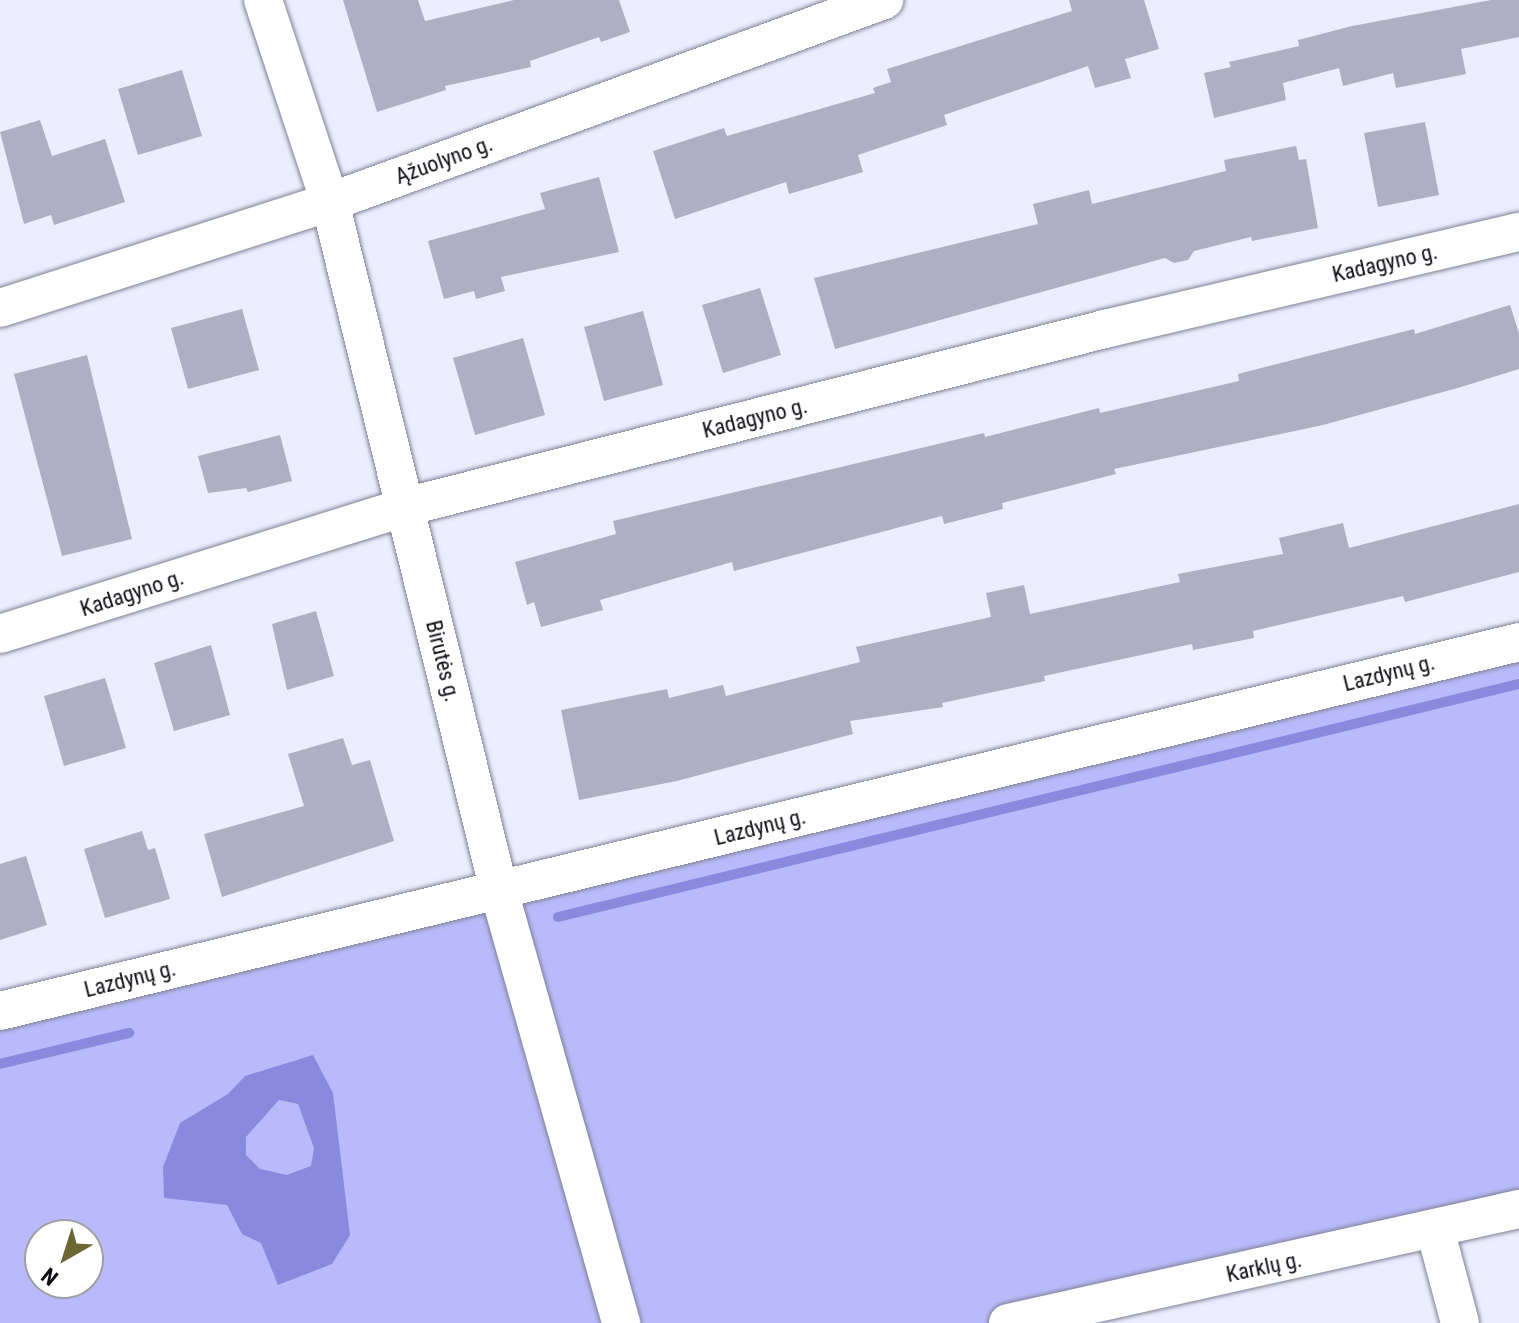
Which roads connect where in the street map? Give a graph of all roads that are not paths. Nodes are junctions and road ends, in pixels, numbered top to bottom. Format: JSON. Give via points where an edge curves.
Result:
{"nodes":[{"id":1,"x":263,"y":0,"type":"edge"},
{"id":2,"x":884,"y":0,"type":"edge"},
{"id":3,"x":330,"y":202,"type":"junction"},
{"id":4,"x":1519,"y":232,"type":"edge"},
{"id":5,"x":0,"y":308,"type":"edge"},
{"id":6,"x":405,"y":507,"type":"junction"},
{"id":7,"x":0,"y":634,"type":"edge"},
{"id":8,"x":1519,"y":642,"type":"edge"},
{"id":9,"x":499,"y":891,"type":"junction"},
{"id":10,"x":0,"y":1011,"type":"edge"},
{"id":11,"x":1519,"y":1209,"type":"edge"},
{"id":12,"x":1435,"y":1229,"type":"junction"},
{"id":13,"x":621,"y":1323,"type":"edge"},
{"id":14,"x":1008,"y":1323,"type":"edge"},
{"id":15,"x":1460,"y":1323,"type":"edge"}],
"edges":[{"from":1,"to":3,"type":"street","name":"Birutės g."},
{"from":2,"to":3,"type":"street","name":"Ąžuolyno g."},
{"from":3,"to":5,"type":"street","name":"Ąžuolyno g."},
{"from":3,"to":6,"type":"street","name":"Birutės g."},
{"from":4,"to":6,"type":"street","name":"Kadagyno g.","via":[[1105,329]]},
{"from":6,"to":7,"type":"street","name":"Kadagyno g."},
{"from":6,"to":9,"type":"street","name":"Birutės g."},
{"from":8,"to":9,"type":"street","name":"Lazdynų g."},
{"from":9,"to":10,"type":"street","name":"Lazdynų g."},
{"from":9,"to":13,"type":"street","name":"Birutės g."},
{"from":11,"to":12,"type":"street","name":"Karklų g."},
{"from":12,"to":14,"type":"street","name":"Karklų g."},
{"from":12,"to":15,"type":"street"}]}
